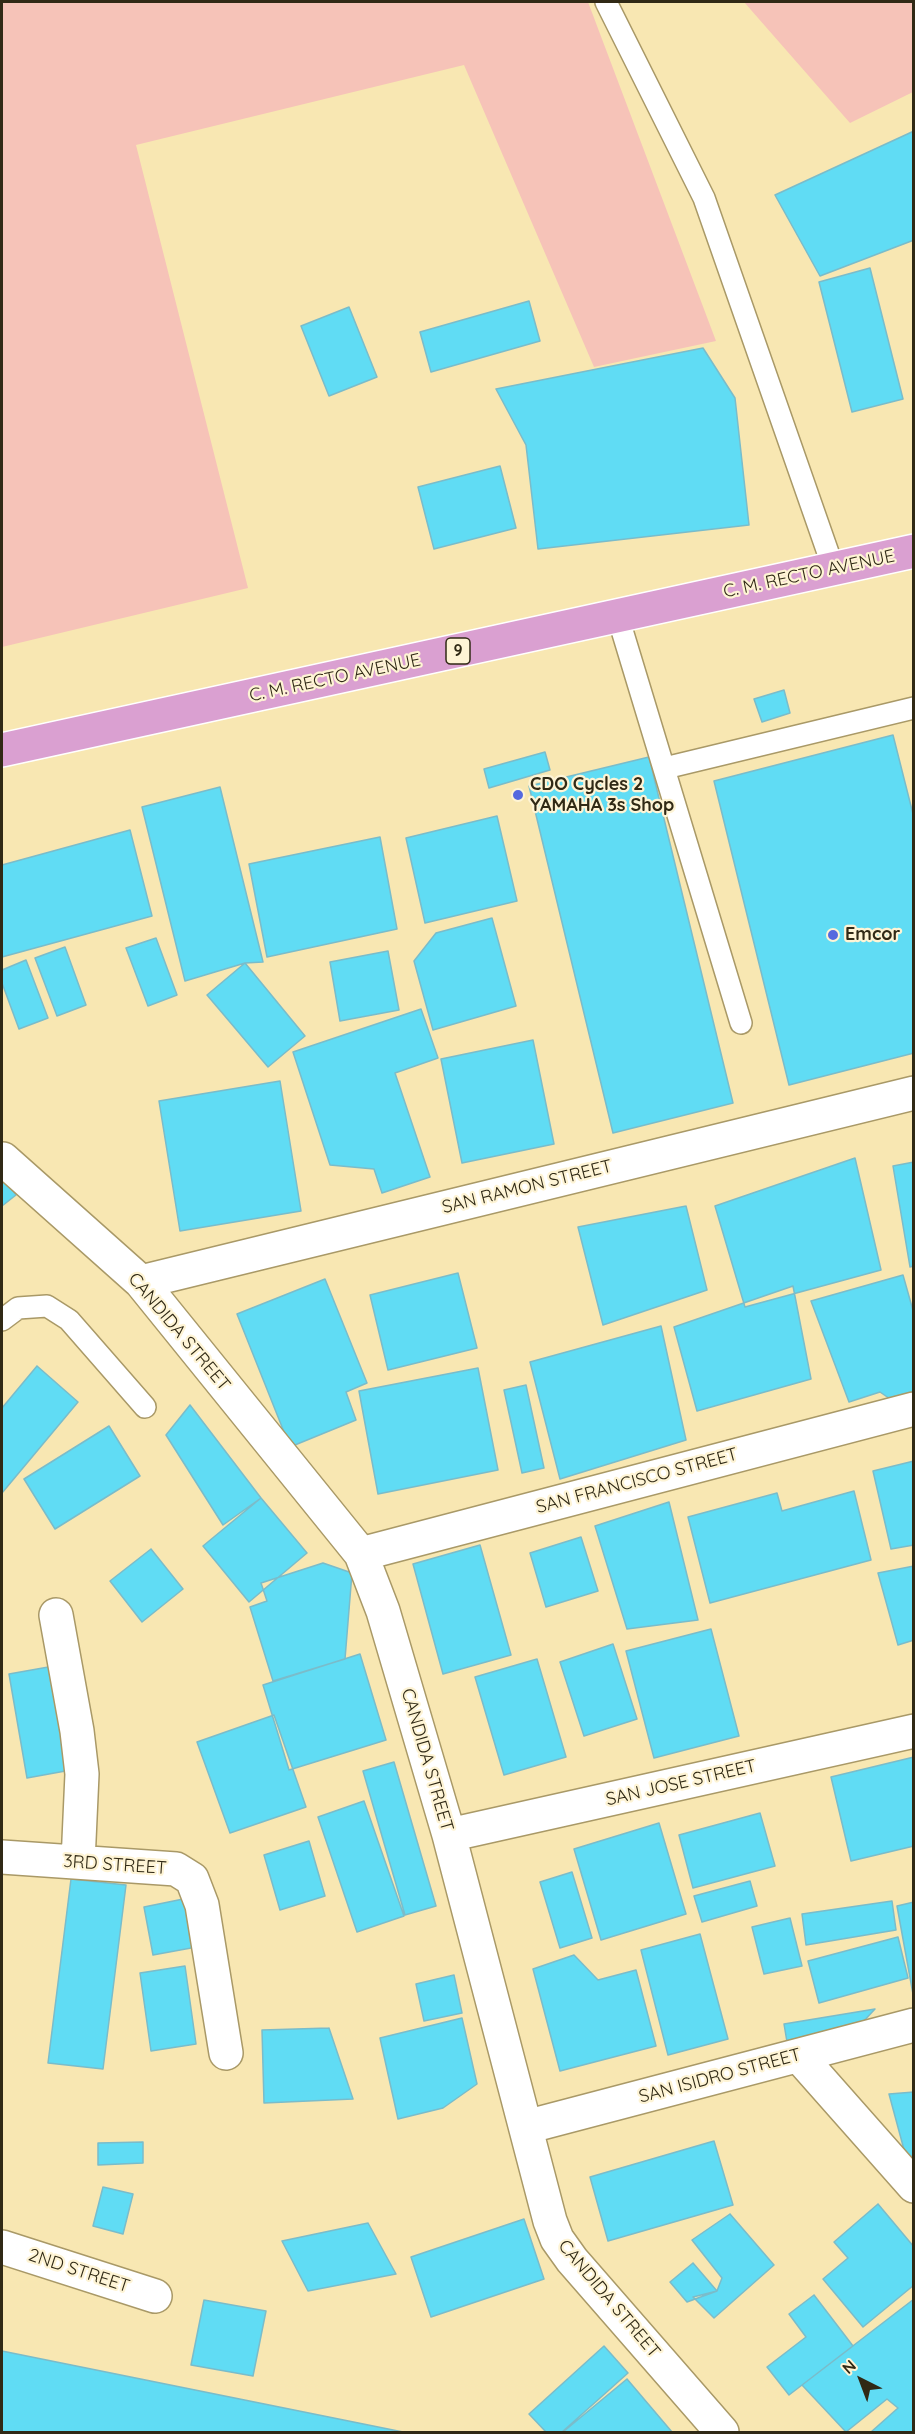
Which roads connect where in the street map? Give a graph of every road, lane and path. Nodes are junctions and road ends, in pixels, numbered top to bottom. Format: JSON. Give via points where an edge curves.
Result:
{"nodes":[{"id":1,"x":606,"y":2,"type":"edge"},
{"id":2,"x":914,"y":551,"type":"edge"},
{"id":3,"x":833,"y":567,"type":"junction"},
{"id":4,"x":618,"y":617,"type":"junction"},
{"id":5,"x":914,"y":708,"type":"edge"},
{"id":6,"x":2,"y":750,"type":"edge"},
{"id":7,"x":665,"y":768,"type":"junction"},
{"id":8,"x":741,"y":1023,"type":"dead end"},
{"id":9,"x":914,"y":1093,"type":"edge"},
{"id":10,"x":3,"y":1159,"type":"dead end"},
{"id":11,"x":141,"y":1282,"type":"junction"},
{"id":12,"x":2,"y":1320,"type":"edge"},
{"id":13,"x":145,"y":1407,"type":"dead end"},
{"id":14,"x":914,"y":1409,"type":"edge"},
{"id":15,"x":361,"y":1554,"type":"junction"},
{"id":16,"x":56,"y":1614,"type":"dead end"},
{"id":17,"x":914,"y":1731,"type":"edge"},
{"id":18,"x":449,"y":1834,"type":"junction"},
{"id":19,"x":2,"y":1857,"type":"edge"},
{"id":20,"x":78,"y":1862,"type":"junction"},
{"id":21,"x":914,"y":2025,"type":"edge"},
{"id":22,"x":226,"y":2053,"type":"dead end"},
{"id":23,"x":799,"y":2056,"type":"junction"},
{"id":24,"x":525,"y":2127,"type":"junction"},
{"id":25,"x":914,"y":2186,"type":"edge"},
{"id":26,"x":2,"y":2247,"type":"edge"},
{"id":27,"x":155,"y":2295,"type":"dead end"},
{"id":28,"x":722,"y":2433,"type":"edge"}],
"edges":[{"from":1,"to":3,"type":"lane","via":[[704,198]]},
{"from":2,"to":3,"type":"highway","name":"C. M. RECTO AVENUE","number":"9"},
{"from":3,"to":4,"type":"highway","name":"C. M. RECTO AVENUE","number":"9"},
{"from":4,"to":6,"type":"highway","name":"C. M. RECTO AVENUE","number":"9"},
{"from":4,"to":7,"type":"lane"},
{"from":5,"to":7,"type":"lane"},
{"from":7,"to":8,"type":"lane"},
{"from":9,"to":11,"type":"street","name":"SAN RAMON STREET"},
{"from":10,"to":11,"type":"street","name":"CANDIDA STREET"},
{"from":11,"to":15,"type":"street","name":"CANDIDA STREET"},
{"from":12,"to":13,"type":"lane","via":[[18,1308],[47,1306],[69,1320]]},
{"from":14,"to":15,"type":"street","name":"SAN FRANCISCO STREET"},
{"from":15,"to":18,"type":"street","name":"CANDIDA STREET","via":[[383,1611]]},
{"from":16,"to":20,"type":"street","via":[[82,1774]]},
{"from":17,"to":18,"type":"street","name":"SAN JOSE STREET"},
{"from":18,"to":24,"type":"street","name":"CANDIDA STREET"},
{"from":19,"to":20,"type":"street","name":"3RD STREET"},
{"from":20,"to":22,"type":"street","name":"3RD STREET","via":[[176,1869],[192,1879],[202,1905]]},
{"from":21,"to":23,"type":"street","name":"SAN ISIDRO STREET"},
{"from":23,"to":24,"type":"street","name":"SAN ISIDRO STREET"},
{"from":23,"to":25,"type":"street"},
{"from":24,"to":28,"type":"street","name":"CANDIDA STREET","via":[[557,2239]]},
{"from":26,"to":27,"type":"street","name":"2ND STREET"}]}
